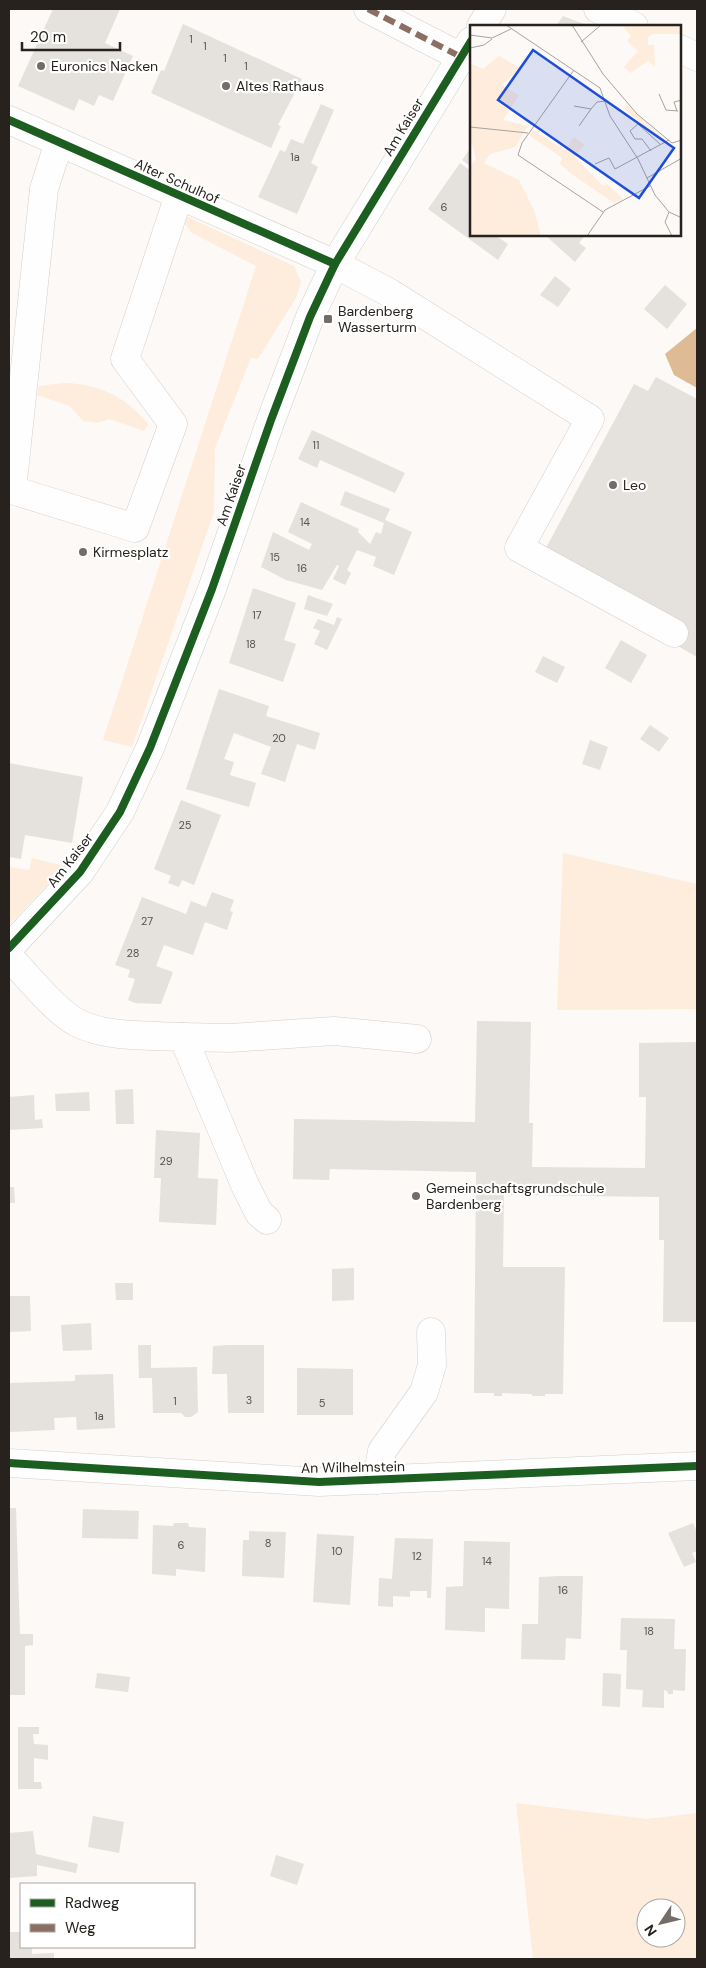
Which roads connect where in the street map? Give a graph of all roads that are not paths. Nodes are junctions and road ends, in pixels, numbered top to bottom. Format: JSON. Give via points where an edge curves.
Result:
{"nodes":[{"id":1,"x":368,"y":9,"type":"edge"},
{"id":2,"x":492,"y":9,"type":"edge"},
{"id":3,"x":598,"y":9,"type":"edge"},
{"id":4,"x":482,"y":25,"type":"edge"},
{"id":5,"x":632,"y":25,"type":"edge"},
{"id":6,"x":466,"y":49,"type":"edge"},
{"id":7,"x":681,"y":49,"type":"edge"},
{"id":8,"x":697,"y":57,"type":"edge"},
{"id":9,"x":9,"y":120,"type":"edge"},
{"id":10,"x":59,"y":142,"type":"junction"},
{"id":11,"x":179,"y":195,"type":"junction"},
{"id":12,"x":335,"y":264,"type":"junction"},
{"id":13,"x":674,"y":633,"type":"dead end"},
{"id":14,"x":9,"y":948,"type":"edge"},
{"id":15,"x":9,"y":957,"type":"edge"},
{"id":16,"x":183,"y":1037,"type":"junction"},
{"id":17,"x":417,"y":1038,"type":"dead end"},
{"id":18,"x":267,"y":1220,"type":"dead end"},
{"id":19,"x":431,"y":1332,"type":"dead end"},
{"id":20,"x":9,"y":1463,"type":"edge"},
{"id":21,"x":697,"y":1466,"type":"edge"},
{"id":22,"x":377,"y":1480,"type":"junction"}],
"edges":[{"from":1,"to":6,"type":"street"},
{"from":2,"to":4,"type":"street"},
{"from":3,"to":5,"type":"street"},
{"from":6,"to":12,"type":"street","name":"Am Kaiser"},
{"from":7,"to":8,"type":"street"},
{"from":9,"to":10,"type":"street","name":"Alter Schulhof"},
{"from":10,"to":11,"type":"street","name":"Alter Schulhof"},
{"from":10,"to":11,"type":"street","via":[[44,189],[12,490],[135,528],[173,424],[125,359]]},
{"from":11,"to":12,"type":"street","name":"Alter Schulhof"},
{"from":12,"to":13,"type":"street","name":"Alter Schulhof","via":[[390,293],[590,418],[519,548]]},
{"from":12,"to":14,"type":"street","name":"Am Kaiser","via":[[310,318],[271,420],[212,589],[150,748],[120,812],[80,872]]},
{"from":15,"to":16,"type":"street","via":[[75,1022],[128,1034]]},
{"from":16,"to":17,"type":"street","via":[[230,1038],[334,1031]]},
{"from":16,"to":18,"type":"street","via":[[245,1185],[259,1213]]},
{"from":19,"to":22,"type":"street","via":[[432,1365],[424,1392],[382,1451]]},
{"from":20,"to":22,"type":"street","name":"An Wilhelmstein","via":[[319,1482]]},
{"from":21,"to":22,"type":"street","name":"An Wilhelmstein"}]}
